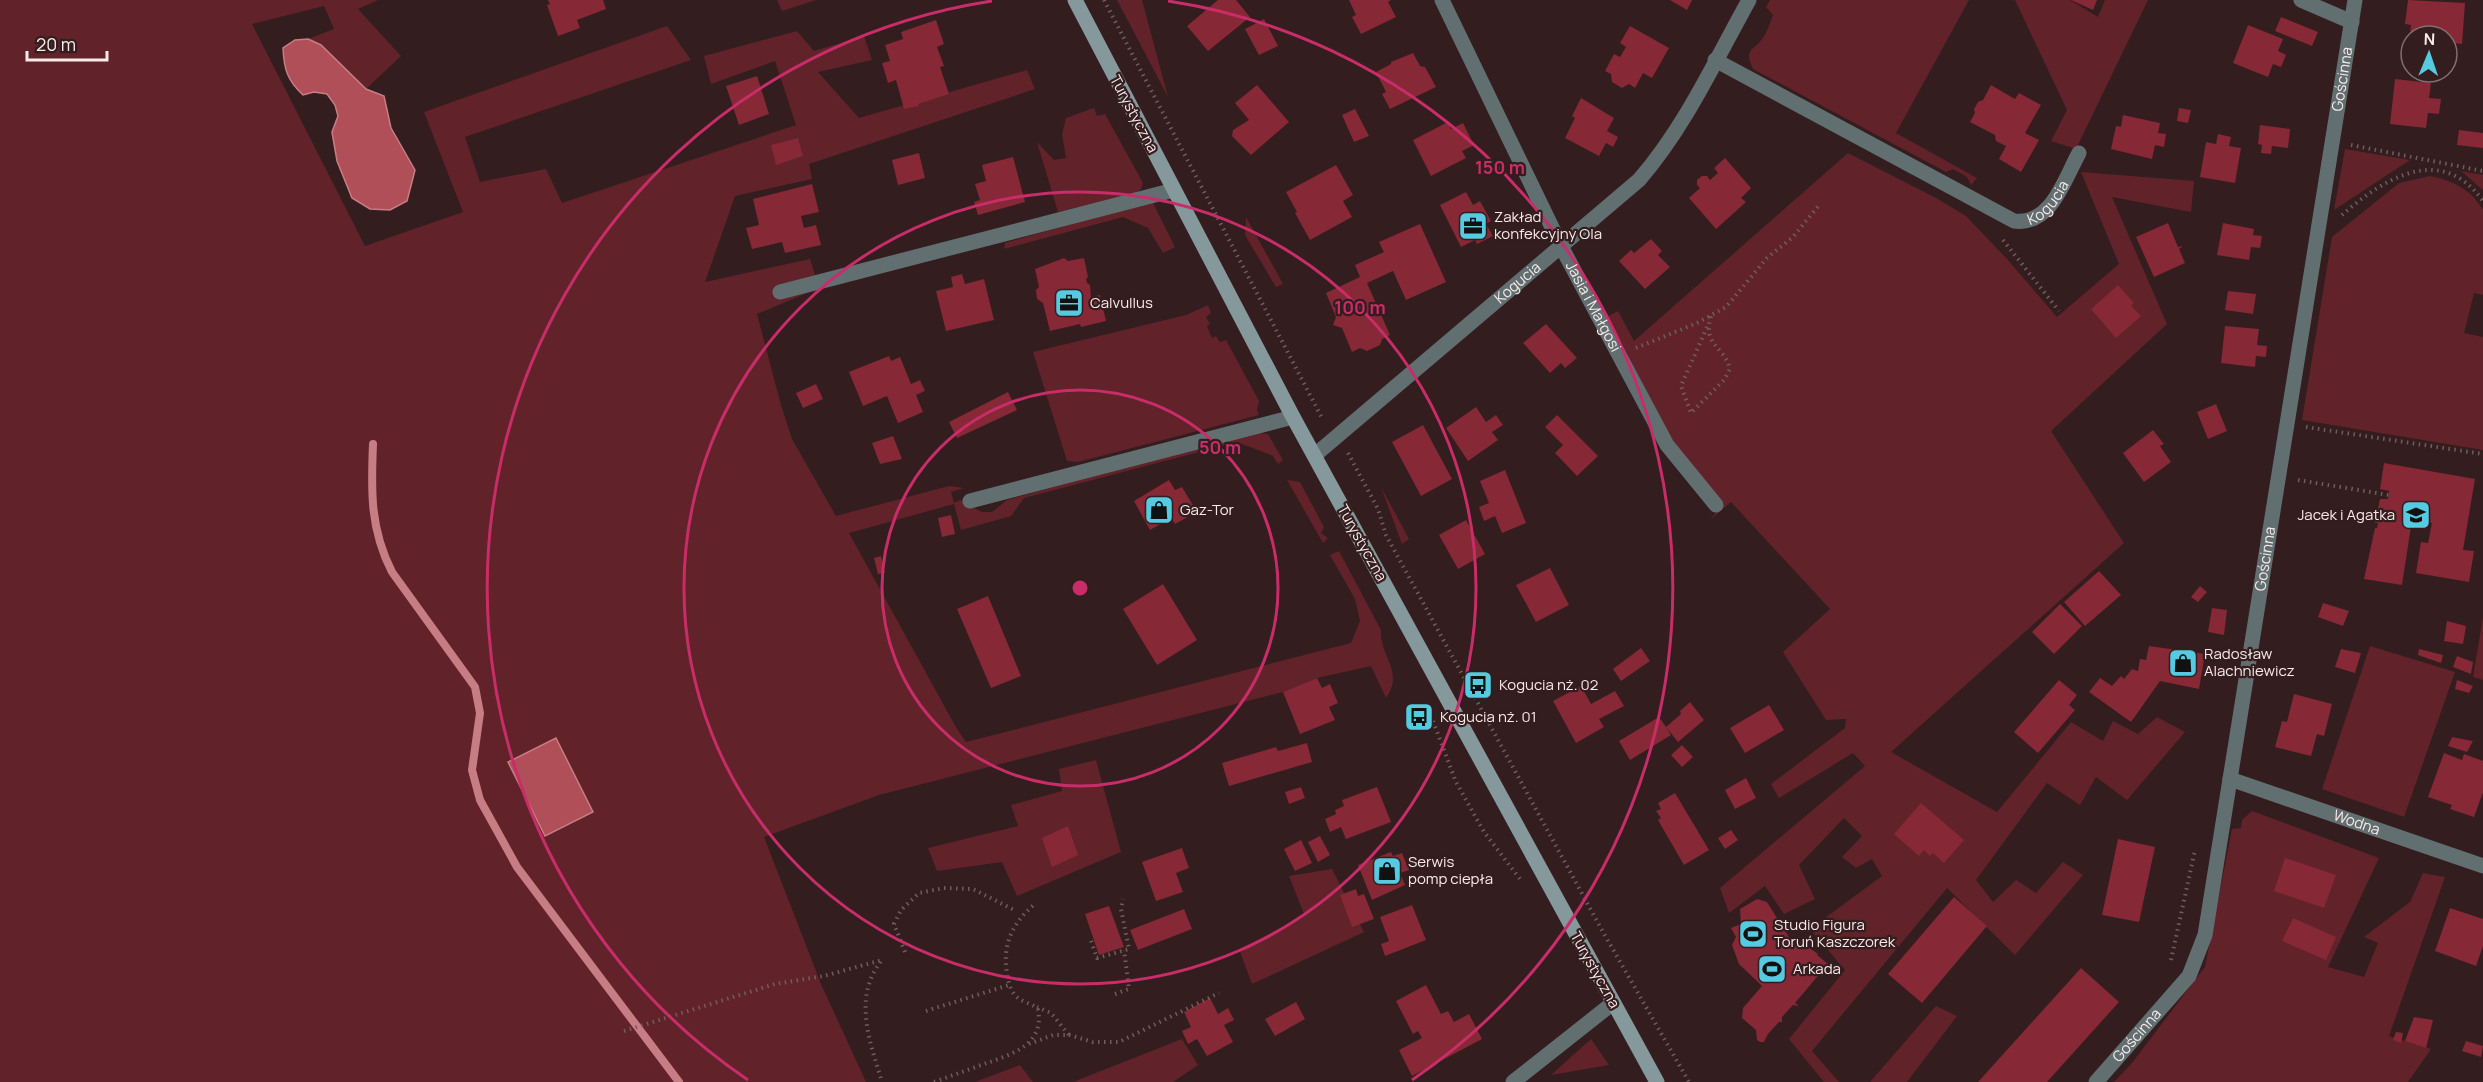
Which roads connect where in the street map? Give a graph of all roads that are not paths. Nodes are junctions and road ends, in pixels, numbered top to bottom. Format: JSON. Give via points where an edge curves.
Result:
{"nodes":[{"id":1,"x":1075,"y":0,"type":"edge"},
{"id":2,"x":1749,"y":0,"type":"edge"},
{"id":3,"x":2301,"y":0,"type":"edge"},
{"id":4,"x":2355,"y":0,"type":"edge"},
{"id":5,"x":1448,"y":3,"type":"edge"},
{"id":6,"x":2352,"y":22,"type":"junction"},
{"id":7,"x":1715,"y":60,"type":"junction"},
{"id":8,"x":2079,"y":153,"type":"dead end"},
{"id":9,"x":1174,"y":190,"type":"junction"},
{"id":10,"x":1562,"y":248,"type":"junction"},
{"id":11,"x":780,"y":292,"type":"dead end"},
{"id":12,"x":1293,"y":417,"type":"junction"},
{"id":13,"x":1314,"y":455,"type":"junction"},
{"id":14,"x":970,"y":501,"type":"dead end"},
{"id":15,"x":1716,"y":505,"type":"dead end"},
{"id":16,"x":2230,"y":779,"type":"junction"},
{"id":17,"x":2483,"y":866,"type":"edge"},
{"id":18,"x":1613,"y":1003,"type":"junction"},
{"id":19,"x":1513,"y":1082,"type":"edge"},
{"id":20,"x":1657,"y":1082,"type":"edge"},
{"id":21,"x":2096,"y":1082,"type":"edge"}],
"edges":[{"from":1,"to":9,"type":"main road","name":"Turystyczna"},
{"from":2,"to":7,"type":"street","name":"Kogucia"},
{"from":3,"to":6,"type":"street"},
{"from":4,"to":6,"type":"street","name":"Gościnna"},
{"from":5,"to":10,"type":"street","name":"Jasia i Małgosi"},
{"from":6,"to":16,"type":"street","name":"Gościnna"},
{"from":7,"to":8,"type":"street","name":"Kogucia","via":[[2014,221],[2033,220],[2046,212]]},
{"from":7,"to":10,"type":"street","name":"Kogucia","via":[[1659,158]]},
{"from":9,"to":11,"type":"street"},
{"from":9,"to":12,"type":"main road","name":"Turystyczna"},
{"from":10,"to":13,"type":"street","name":"Kogucia"},
{"from":10,"to":15,"type":"street","name":"Jasia i Małgosi","via":[[1666,446]]},
{"from":12,"to":13,"type":"main road","name":"Turystyczna"},
{"from":12,"to":14,"type":"street"},
{"from":13,"to":18,"type":"main road","name":"Turystyczna"},
{"from":16,"to":17,"type":"street","name":"Wodna"},
{"from":16,"to":21,"type":"street","name":"Gościnna","via":[[2205,935],[2189,976]]},
{"from":18,"to":19,"type":"street"},
{"from":18,"to":20,"type":"main road","name":"Turystyczna"}]}
